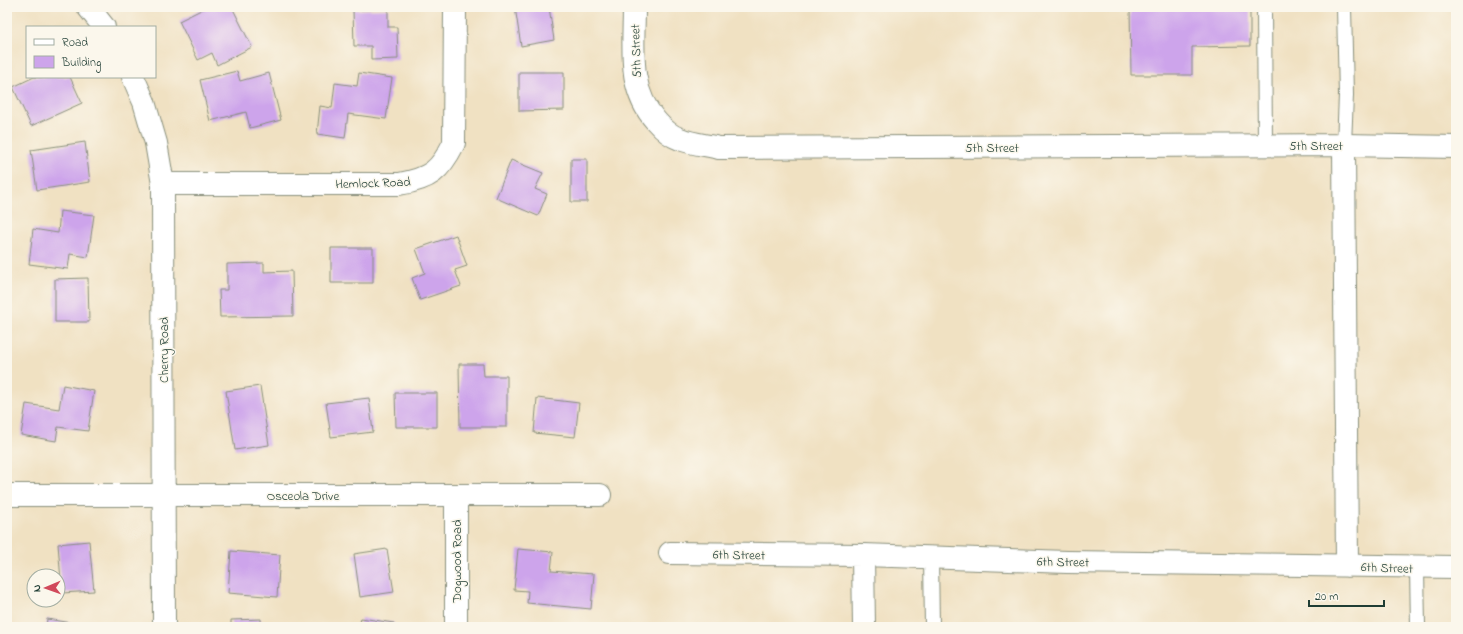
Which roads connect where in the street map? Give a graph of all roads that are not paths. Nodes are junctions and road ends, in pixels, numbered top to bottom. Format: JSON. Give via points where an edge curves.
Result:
{"nodes":[{"id":1,"x":88,"y":7,"type":"edge"},
{"id":2,"x":455,"y":7,"type":"edge"},
{"id":3,"x":634,"y":7,"type":"edge"},
{"id":4,"x":1264,"y":7,"type":"edge"},
{"id":5,"x":1344,"y":7,"type":"edge"},
{"id":6,"x":103,"y":26,"type":"edge"},
{"id":7,"x":133,"y":78,"type":"edge"},
{"id":8,"x":1265,"y":145,"type":"junction"},
{"id":9,"x":1344,"y":145,"type":"junction"},
{"id":10,"x":1456,"y":148,"type":"edge"},
{"id":11,"x":163,"y":184,"type":"junction"},
{"id":12,"x":7,"y":494,"type":"edge"},
{"id":13,"x":456,"y":494,"type":"junction"},
{"id":14,"x":164,"y":495,"type":"junction"},
{"id":15,"x":600,"y":495,"type":"dead end"},
{"id":16,"x":670,"y":553,"type":"dead end"},
{"id":17,"x":863,"y":555,"type":"junction"},
{"id":18,"x":931,"y":557,"type":"junction"},
{"id":19,"x":1347,"y":566,"type":"junction"},
{"id":20,"x":1456,"y":567,"type":"edge"},
{"id":21,"x":1417,"y":568,"type":"junction"},
{"id":22,"x":164,"y":627,"type":"edge"},
{"id":23,"x":456,"y":627,"type":"edge"},
{"id":24,"x":864,"y":627,"type":"edge"},
{"id":25,"x":932,"y":627,"type":"edge"},
{"id":26,"x":1418,"y":627,"type":"edge"}],
"edges":[{"from":1,"to":6,"type":"street"},
{"from":2,"to":11,"type":"street","name":"Hemlock Road","via":[[454,143],[446,160],[433,173],[417,181],[399,184]]},
{"from":3,"to":8,"type":"street","name":"5th Street","via":[[634,66],[638,91],[647,111],[661,127],[679,139],[719,148]]},
{"from":4,"to":8,"type":"lane"},
{"from":5,"to":9,"type":"lane"},
{"from":7,"to":11,"type":"street","name":"Cherry Road","via":[[144,102],[156,144]]},
{"from":8,"to":9,"type":"street","name":"5th Street"},
{"from":9,"to":10,"type":"street","name":"5th Street"},
{"from":9,"to":19,"type":"street"},
{"from":11,"to":14,"type":"street","name":"Cherry Road"},
{"from":12,"to":14,"type":"street","name":"Osceola Drive"},
{"from":13,"to":14,"type":"street","name":"Osceola Drive"},
{"from":13,"to":15,"type":"street","name":"Osceola Drive"},
{"from":13,"to":23,"type":"street","name":"Dogwood Road"},
{"from":14,"to":22,"type":"street","name":"Cherry Road"},
{"from":16,"to":17,"type":"street","name":"6th Street"},
{"from":17,"to":18,"type":"street","name":"6th Street"},
{"from":17,"to":24,"type":"street"},
{"from":18,"to":19,"type":"street","name":"6th Street","via":[[1067,562]]},
{"from":18,"to":25,"type":"lane"},
{"from":19,"to":21,"type":"street","name":"6th Street"},
{"from":20,"to":21,"type":"street","name":"6th Street"},
{"from":21,"to":26,"type":"lane"}]}
